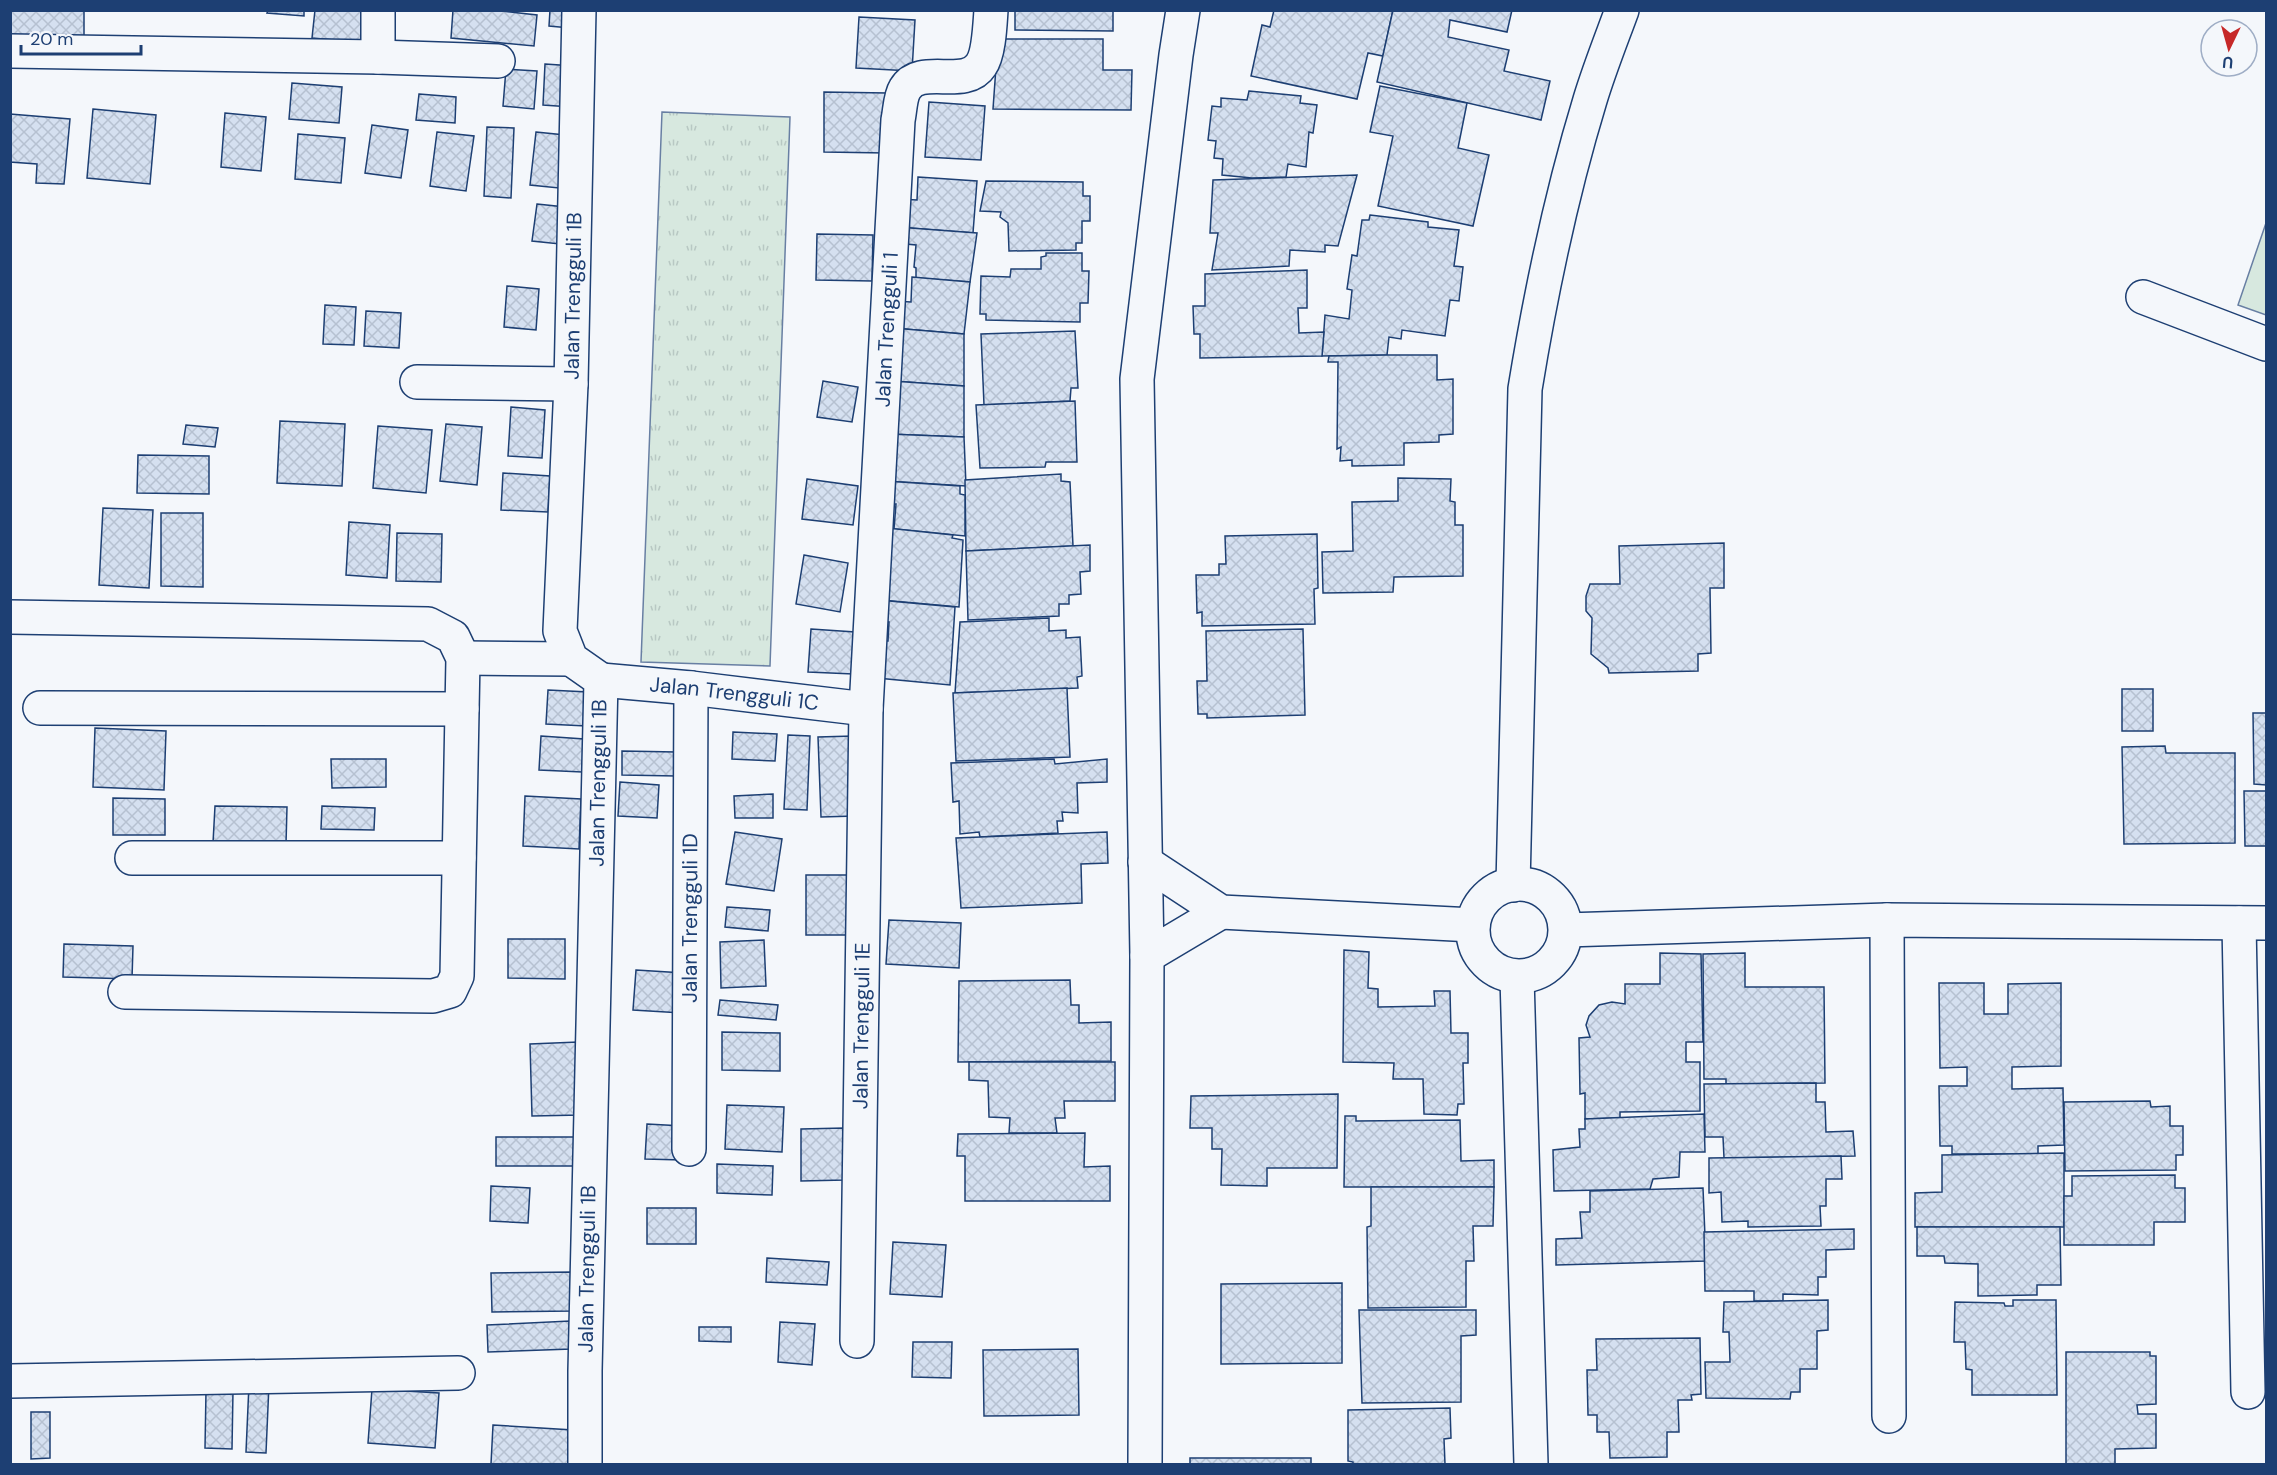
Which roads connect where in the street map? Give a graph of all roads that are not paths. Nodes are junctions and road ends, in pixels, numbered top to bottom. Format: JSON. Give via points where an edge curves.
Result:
{"nodes":[{"id":1,"x":378,"y":10,"type":"edge"},
{"id":2,"x":579,"y":10,"type":"edge"},
{"id":3,"x":991,"y":10,"type":"edge"},
{"id":4,"x":1183,"y":10,"type":"edge"},
{"id":5,"x":1622,"y":10,"type":"edge"},
{"id":6,"x":10,"y":51,"type":"edge"},
{"id":7,"x":378,"y":57,"type":"junction"},
{"id":8,"x":498,"y":60,"type":"dead end"},
{"id":9,"x":2143,"y":297,"type":"dead end"},
{"id":10,"x":2266,"y":344,"type":"edge"},
{"id":11,"x":417,"y":382,"type":"dead end"},
{"id":12,"x":571,"y":384,"type":"junction"},
{"id":13,"x":10,"y":617,"type":"edge"},
{"id":14,"x":464,"y":658,"type":"junction"},
{"id":15,"x":571,"y":659,"type":"junction"},
{"id":16,"x":601,"y":680,"type":"junction"},
{"id":17,"x":691,"y":688,"type":"junction"},
{"id":18,"x":40,"y":708,"type":"dead end"},
{"id":19,"x":462,"y":709,"type":"junction"},
{"id":20,"x":867,"y":710,"type":"junction"},
{"id":21,"x":132,"y":858,"type":"dead end"},
{"id":22,"x":459,"y":858,"type":"junction"},
{"id":23,"x":1145,"y":862,"type":"junction"},
{"id":24,"x":1513,"y":885,"type":"junction"},
{"id":25,"x":1221,"y":912,"type":"junction"},
{"id":26,"x":1887,"y":920,"type":"junction"},
{"id":27,"x":2253,"y":923,"type":"edge"},
{"id":28,"x":1473,"y":925,"type":"junction"},
{"id":29,"x":1566,"y":930,"type":"junction"},
{"id":30,"x":1147,"y":956,"type":"junction"},
{"id":31,"x":1517,"y":977,"type":"junction"},
{"id":32,"x":125,"y":992,"type":"dead end"},
{"id":33,"x":689,"y":1149,"type":"dead end"},
{"id":34,"x":857,"y":1341,"type":"dead end"},
{"id":35,"x":458,"y":1373,"type":"dead end"},
{"id":36,"x":10,"y":1381,"type":"edge"},
{"id":37,"x":2248,"y":1392,"type":"dead end"},
{"id":38,"x":1889,"y":1416,"type":"dead end"},
{"id":39,"x":585,"y":1464,"type":"edge"},
{"id":40,"x":1145,"y":1464,"type":"edge"},
{"id":41,"x":1531,"y":1464,"type":"edge"}],
"edges":[{"from":1,"to":7,"type":"street"},
{"from":2,"to":12,"type":"street","name":"Jalan Trengguli 1B"},
{"from":3,"to":20,"type":"street","name":"Jalan Trengguli 1","via":[[981,66],[971,74],[915,80],[903,91]]},
{"from":4,"to":23,"type":"street","via":[[1137,379]]},
{"from":5,"to":24,"type":"street","via":[[1590,99],[1562,200],[1525,389]]},
{"from":6,"to":7,"type":"street"},
{"from":7,"to":8,"type":"street"},
{"from":9,"to":10,"type":"street"},
{"from":11,"to":12,"type":"street"},
{"from":12,"to":15,"type":"street","name":"Jalan Trengguli 1B","via":[[560,631]]},
{"from":13,"to":14,"type":"street","via":[[428,624],[453,637]]},
{"from":14,"to":15,"type":"street"},
{"from":14,"to":19,"type":"street"},
{"from":15,"to":16,"type":"street","name":"Jalan Trengguli 1B"},
{"from":16,"to":17,"type":"street","name":"Jalan Trengguli 1C"},
{"from":16,"to":39,"type":"street","name":"Jalan Trengguli 1B"},
{"from":17,"to":20,"type":"street","name":"Jalan Trengguli 1C"},
{"from":17,"to":33,"type":"street","name":"Jalan Trengguli 1D"},
{"from":18,"to":19,"type":"street"},
{"from":19,"to":22,"type":"street"},
{"from":20,"to":34,"type":"street","name":"Jalan Trengguli 1E"},
{"from":21,"to":22,"type":"street"},
{"from":22,"to":32,"type":"street","via":[[458,976],[450,991],[433,996]]},
{"from":23,"to":25,"type":"street"},
{"from":23,"to":30,"type":"street"},
{"from":24,"to":28,"type":"street","via":[[1486,897]]},
{"from":24,"to":29,"type":"street","via":[[1529,885],[1555,901]]},
{"from":25,"to":28,"type":"street"},
{"from":25,"to":30,"type":"street"},
{"from":26,"to":27,"type":"street"},
{"from":26,"to":29,"type":"street"},
{"from":26,"to":38,"type":"street"},
{"from":27,"to":37,"type":"street"},
{"from":28,"to":31,"type":"street","via":[[1479,954],[1489,966]]},
{"from":29,"to":31,"type":"street","via":[[1557,958],[1532,975]]},
{"from":30,"to":40,"type":"street"},
{"from":31,"to":41,"type":"street"},
{"from":35,"to":36,"type":"street"}]}
